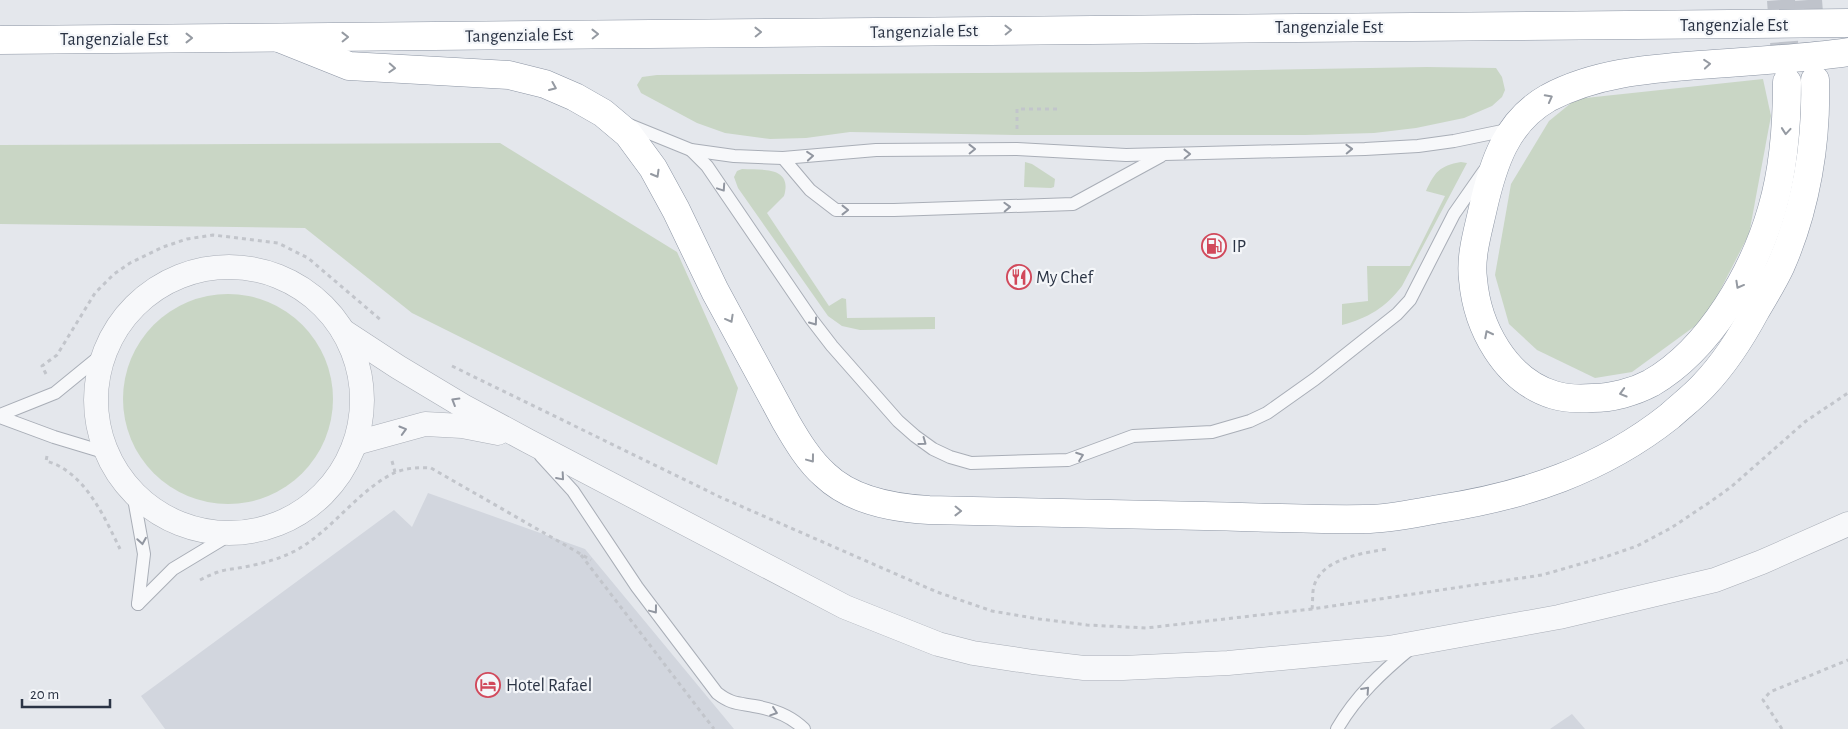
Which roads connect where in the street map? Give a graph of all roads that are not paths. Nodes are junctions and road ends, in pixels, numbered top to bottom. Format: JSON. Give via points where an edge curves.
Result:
{"nodes":[{"id":1,"x":1848,"y":23,"type":"edge"},
{"id":2,"x":279,"y":38,"type":"junction"},
{"id":3,"x":0,"y":40,"type":"edge"},
{"id":4,"x":1848,"y":52,"type":"edge"},
{"id":5,"x":1815,"y":80,"type":"tunnel mouth"},
{"id":6,"x":1787,"y":82,"type":"tunnel mouth"},
{"id":7,"x":603,"y":113,"type":"junction"},
{"id":8,"x":1512,"y":129,"type":"junction"},
{"id":9,"x":691,"y":150,"type":"junction"},
{"id":10,"x":1163,"y":155,"type":"junction"},
{"id":11,"x":783,"y":158,"type":"junction"},
{"id":12,"x":343,"y":331,"type":"junction"},
{"id":13,"x":104,"y":353,"type":"junction"},
{"id":14,"x":0,"y":416,"type":"edge"},
{"id":15,"x":528,"y":441,"type":"junction"},
{"id":16,"x":356,"y":443,"type":"junction"},
{"id":17,"x":107,"y":453,"type":"junction"},
{"id":18,"x":133,"y":493,"type":"junction"},
{"id":19,"x":1848,"y":524,"type":"edge"},
{"id":20,"x":231,"y":534,"type":"junction"},
{"id":21,"x":1416,"y":643,"type":"junction"},
{"id":22,"x":804,"y":729,"type":"edge"},
{"id":23,"x":1337,"y":729,"type":"edge"}],
"edges":[{"from":2,"to":1,"type":"highway","name":"Tangenziale Est","one_way":true},
{"from":3,"to":2,"type":"highway","name":"Tangenziale Est","one_way":true},
{"from":2,"to":7,"type":"highway","one_way":true,"via":[[348,66],[509,75],[544,84]]},
{"from":8,"to":4,"type":"highway","one_way":true,"via":[[1532,109],[1550,98],[1579,84],[1606,77],[1665,68]]},
{"from":7,"to":5,"type":"highway","one_way":true,"via":[[628,134],[653,168],[796,440],[817,468],[840,487],[873,502],[904,509],[1368,519],[1502,497],[1581,470],[1626,448],[1702,388],[1752,318],[1787,250],[1809,170]]},
{"from":6,"to":8,"type":"highway","one_way":true,"via":[[1786,132],[1777,189],[1760,242],[1739,286],[1722,314],[1687,356],[1650,384],[1601,398],[1553,395],[1522,378],[1503,359],[1479,311],[1472,276],[1475,243],[1491,176],[1501,147]]},
{"from":7,"to":9,"type":"lane"},
{"from":9,"to":8,"type":"lane","one_way":true,"via":[[707,166],[812,320],[898,420],[933,449],[950,457],[981,463],[1068,460],[1133,436],[1212,432],[1250,422],[1267,413],[1398,314],[1410,300],[1454,214]]},
{"from":10,"to":8,"type":"lane","one_way":true,"via":[[1418,146]]},
{"from":9,"to":11,"type":"lane"},
{"from":11,"to":10,"type":"lane","one_way":true,"via":[[876,150],[1017,149]]},
{"from":11,"to":10,"type":"lane","one_way":true,"via":[[810,190],[836,210],[894,210],[1073,204]]},
{"from":12,"to":13,"type":"street","via":[[316,299],[296,285],[249,268],[216,268],[184,275],[154,290],[129,312]]},
{"from":15,"to":12,"type":"street","one_way":true,"via":[[447,396]]},
{"from":12,"to":16,"type":"street","via":[[356,361],[362,394]]},
{"from":13,"to":14,"type":"lane","via":[[56,393]]},
{"from":13,"to":17,"type":"street","via":[[96,403],[100,436]]},
{"from":14,"to":17,"type":"lane"},
{"from":16,"to":15,"type":"street","one_way":true,"via":[[425,424],[462,426]]},
{"from":15,"to":21,"type":"street","via":[[845,607],[938,644],[973,653],[1084,668],[1123,668],[1228,663]]},
{"from":15,"to":22,"type":"lane","one_way":true,"via":[[573,491],[637,587],[718,693],[731,702],[756,706],[790,718]]},
{"from":16,"to":20,"type":"street","via":[[336,480],[308,508],[271,527]]},
{"from":17,"to":18,"type":"street"},
{"from":18,"to":20,"type":"street","via":[[174,522],[206,532]]},
{"from":18,"to":20,"type":"lane","one_way":true,"via":[[144,554],[138,604],[173,568]]},
{"from":19,"to":21,"type":"street","via":[[1715,580],[1559,617]]},
{"from":23,"to":21,"type":"lane","one_way":true,"via":[[1372,683]]}]}
